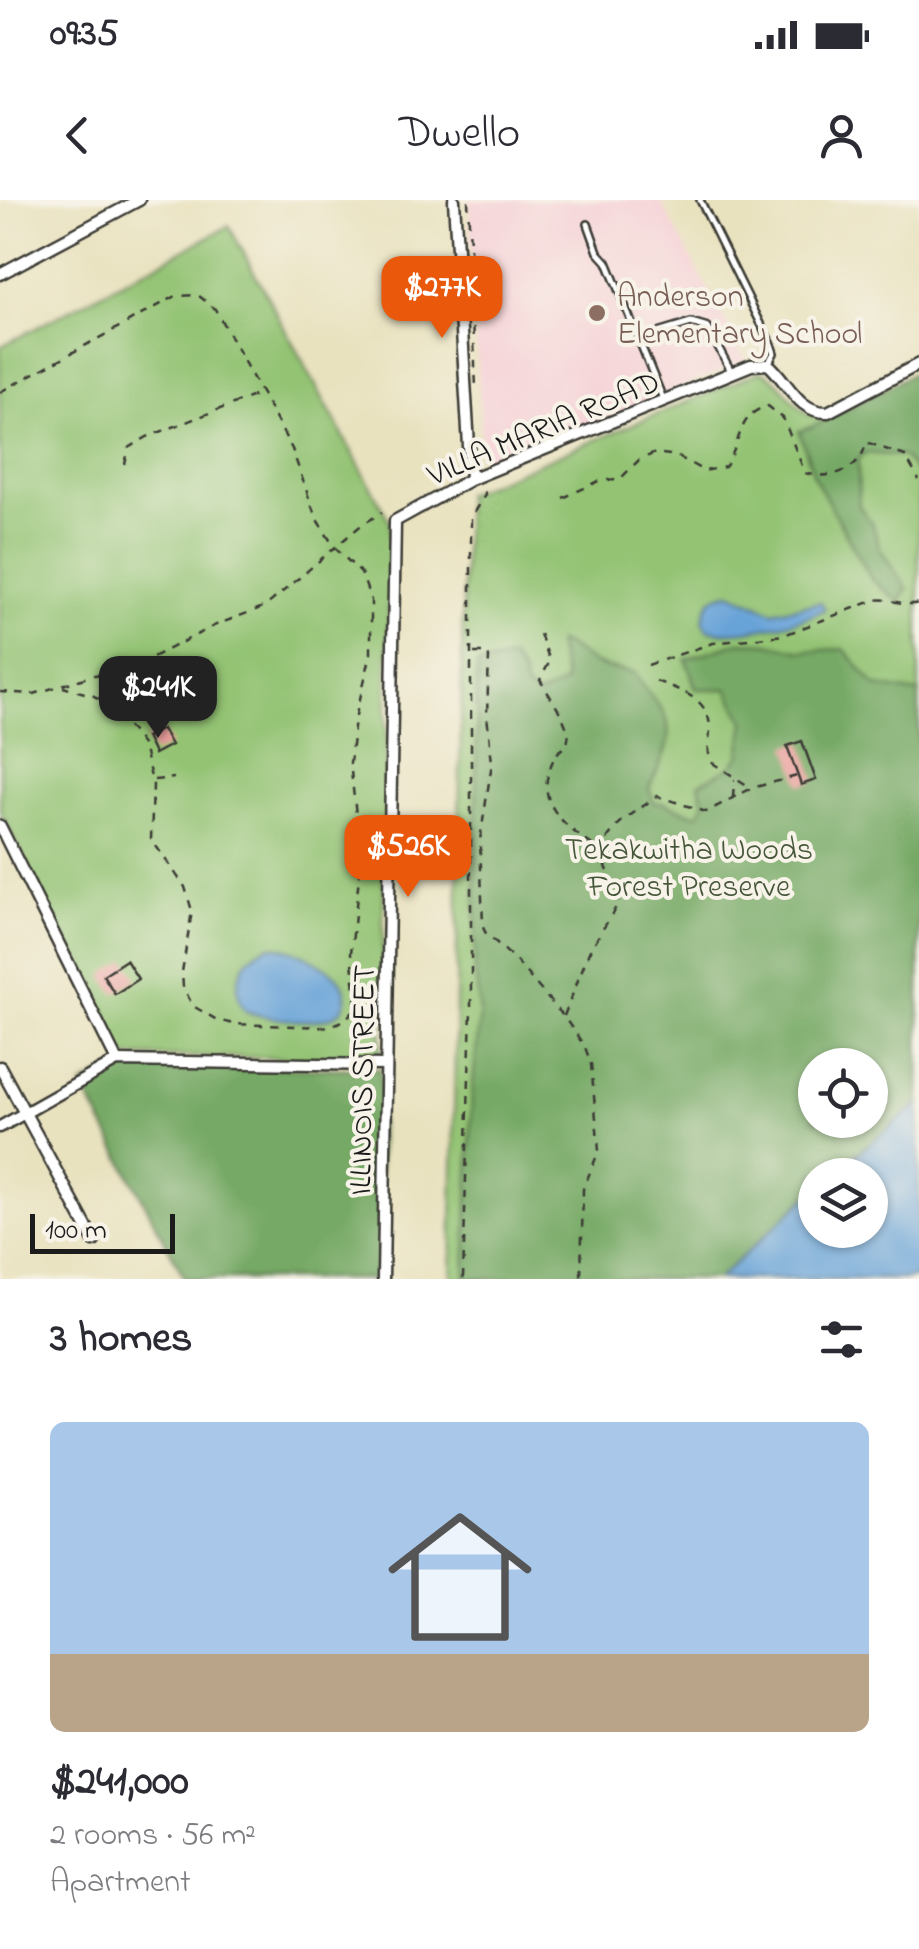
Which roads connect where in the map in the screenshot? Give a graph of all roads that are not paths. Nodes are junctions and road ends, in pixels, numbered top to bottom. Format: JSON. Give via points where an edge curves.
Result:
{"nodes":[{"id":1,"x":139,"y":200,"type":"edge"},
{"id":2,"x":454,"y":200,"type":"edge"},
{"id":3,"x":700,"y":200,"type":"edge"},
{"id":4,"x":588,"y":224,"type":"dead end"},
{"id":5,"x":0,"y":274,"type":"edge"},
{"id":6,"x":640,"y":338,"type":"junction"},
{"id":7,"x":768,"y":364,"type":"junction"},
{"id":8,"x":919,"y":364,"type":"edge"},
{"id":9,"x":732,"y":373,"type":"junction"},
{"id":10,"x":664,"y":402,"type":"junction"},
{"id":11,"x":475,"y":477,"type":"junction"},
{"id":12,"x":395,"y":521,"type":"joint"},
{"id":13,"x":0,"y":826,"type":"edge"},
{"id":14,"x":117,"y":1061,"type":"junction"},
{"id":15,"x":386,"y":1066,"type":"junction"},
{"id":16,"x":0,"y":1068,"type":"edge"},
{"id":17,"x":24,"y":1114,"type":"junction"},
{"id":18,"x":0,"y":1127,"type":"edge"},
{"id":19,"x":94,"y":1241,"type":"dead end"},
{"id":20,"x":383,"y":1279,"type":"edge"}],
"edges":[{"from":1,"to":5,"type":"street"},
{"from":2,"to":11,"type":"street"},
{"from":3,"to":7,"type":"lane","via":[[771,344]]},
{"from":4,"to":6,"type":"lane"},
{"from":6,"to":9,"type":"lane","via":[[691,323],[708,328]]},
{"from":6,"to":10,"type":"lane"},
{"from":7,"to":8,"type":"street","via":[[816,412],[828,412]]},
{"from":7,"to":9,"type":"street","name":"VILLA MARIA ROAD"},
{"from":9,"to":10,"type":"street","name":"VILLA MARIA ROAD"},
{"from":10,"to":11,"type":"street","name":"VILLA MARIA ROAD"},
{"from":11,"to":12,"type":"street","name":"VILLA MARIA ROAD"},
{"from":12,"to":15,"type":"street","name":"ILLINOIS STREET"},
{"from":13,"to":14,"type":"street"},
{"from":14,"to":15,"type":"street"},
{"from":14,"to":17,"type":"street"},
{"from":15,"to":20,"type":"street","name":"ILLINOIS STREET"},
{"from":16,"to":17,"type":"street"},
{"from":17,"to":18,"type":"street"},
{"from":17,"to":19,"type":"street"}]}
